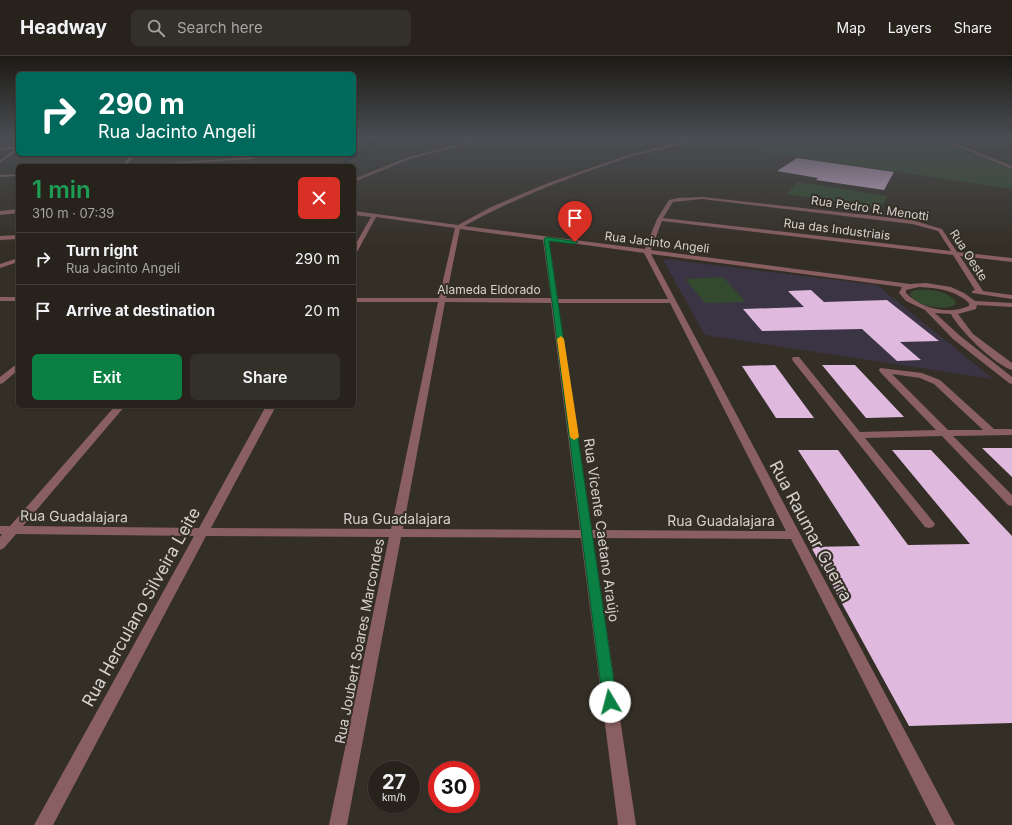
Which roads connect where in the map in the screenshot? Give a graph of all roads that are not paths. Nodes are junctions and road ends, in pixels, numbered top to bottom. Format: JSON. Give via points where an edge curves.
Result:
{"nodes":[{"id":1,"x":369,"y":174,"type":"edge"},
{"id":2,"x":578,"y":174,"type":"edge"},
{"id":3,"x":16,"y":175,"type":"edge"},
{"id":4,"x":0,"y":176,"type":"edge"},
{"id":5,"x":356,"y":179,"type":"edge"},
{"id":6,"x":16,"y":211,"type":"edge"},
{"id":7,"x":0,"y":213,"type":"edge"},
{"id":8,"x":356,"y":213,"type":"edge"},
{"id":9,"x":374,"y":216,"type":"junction"},
{"id":10,"x":660,"y":219,"type":"junction"},
{"id":11,"x":458,"y":227,"type":"junction"},
{"id":12,"x":940,"y":230,"type":"joint"},
{"id":13,"x":16,"y":237,"type":"edge"},
{"id":14,"x":0,"y":238,"type":"edge"},
{"id":15,"x":546,"y":239,"type":"junction"},
{"id":16,"x":356,"y":248,"type":"edge"},
{"id":17,"x":647,"y":252,"type":"junction"},
{"id":18,"x":955,"y":253,"type":"junction"},
{"id":19,"x":1012,"y":260,"type":"edge"},
{"id":20,"x":16,"y":261,"type":"edge"},
{"id":21,"x":0,"y":266,"type":"edge"},
{"id":22,"x":910,"y":286,"type":"junction"},
{"id":23,"x":959,"y":292,"type":"junction"},
{"id":24,"x":980,"y":292,"type":"junction"},
{"id":25,"x":1012,"y":297,"type":"edge"},
{"id":26,"x":0,"y":299,"type":"edge"},
{"id":27,"x":16,"y":299,"type":"edge"},
{"id":28,"x":356,"y":300,"type":"edge"},
{"id":29,"x":442,"y":300,"type":"junction"},
{"id":30,"x":555,"y":301,"type":"junction"},
{"id":31,"x":672,"y":301,"type":"junction"},
{"id":32,"x":973,"y":303,"type":"junction"},
{"id":33,"x":1012,"y":305,"type":"edge"},
{"id":34,"x":926,"y":307,"type":"junction"},
{"id":35,"x":953,"y":312,"type":"junction"},
{"id":36,"x":796,"y":359,"type":"dead end"},
{"id":37,"x":1012,"y":367,"type":"edge"},
{"id":38,"x":16,"y":368,"type":"edge"},
{"id":39,"x":0,"y":381,"type":"edge"},
{"id":40,"x":1012,"y":382,"type":"edge"},
{"id":41,"x":118,"y":408,"type":"edge"},
{"id":42,"x":270,"y":408,"type":"edge"},
{"id":43,"x":943,"y":432,"type":"junction"},
{"id":44,"x":991,"y":432,"type":"junction"},
{"id":45,"x":1012,"y":432,"type":"edge"},
{"id":46,"x":857,"y":435,"type":"junction"},
{"id":47,"x":1012,"y":502,"type":"edge"},
{"id":48,"x":929,"y":524,"type":"dead end"},
{"id":49,"x":0,"y":530,"type":"edge"},
{"id":50,"x":13,"y":530,"type":"junction"},
{"id":51,"x":202,"y":532,"type":"junction"},
{"id":52,"x":396,"y":533,"type":"junction"},
{"id":53,"x":588,"y":534,"type":"junction"},
{"id":54,"x":795,"y":535,"type":"junction"},
{"id":55,"x":0,"y":545,"type":"edge"},
{"id":56,"x":43,"y":825,"type":"edge"},
{"id":57,"x":338,"y":825,"type":"edge"},
{"id":58,"x":627,"y":825,"type":"edge"},
{"id":59,"x":946,"y":825,"type":"edge"}],
"edges":[{"from":1,"to":5,"type":"street"},
{"from":2,"to":11,"type":"street","via":[[493,208]]},
{"from":3,"to":4,"type":"street"},
{"from":6,"to":7,"type":"street"},
{"from":8,"to":9,"type":"street","name":"Rua Jacinto Angeli"},
{"from":9,"to":11,"type":"street","name":"Rua Jacinto Angeli"},
{"from":9,"to":16,"type":"street"},
{"from":10,"to":12,"type":"street","name":"Rua Pedro R. Menotti","via":[[671,201],[702,198],[912,222]]},
{"from":10,"to":17,"type":"street"},
{"from":10,"to":18,"type":"street","name":"Rua das Industriais"},
{"from":11,"to":15,"type":"street","name":"Rua Jacinto Angeli"},
{"from":11,"to":29,"type":"street","name":"Rua Joubert Soares Marcondes"},
{"from":12,"to":18,"type":"street","name":"Rua Oeste"},
{"from":13,"to":14,"type":"street"},
{"from":15,"to":17,"type":"street","name":"Rua Jacinto Angeli"},
{"from":15,"to":30,"type":"street","name":"Rua Vicente Caetano Araújo"},
{"from":17,"to":22,"type":"street","name":"Rua Jacinto Angeli"},
{"from":17,"to":31,"type":"street","name":"Rua Raumar Guerra"},
{"from":18,"to":19,"type":"street","name":"Rua das Industriais"},
{"from":18,"to":24,"type":"street","name":"Rua Oeste"},
{"from":20,"to":21,"type":"street"},
{"from":22,"to":23,"type":"street","name":"Rua Jacinto Angeli","via":[[933,286]]},
{"from":22,"to":34,"type":"street","via":[[903,289],[902,293],[906,298]]},
{"from":23,"to":24,"type":"street"},
{"from":23,"to":32,"type":"street"},
{"from":24,"to":25,"type":"street"},
{"from":26,"to":27,"type":"street"},
{"from":28,"to":29,"type":"street","name":"Alameda Eldorado"},
{"from":29,"to":30,"type":"street","name":"Alameda Eldorado"},
{"from":29,"to":52,"type":"street","name":"Rua Joubert Soares Marcondes"},
{"from":30,"to":31,"type":"street","name":"Alameda Eldorado"},
{"from":30,"to":53,"type":"street","name":"Rua Vicente Caetano Araújo"},
{"from":31,"to":54,"type":"street","name":"Rua Raumar Guerra"},
{"from":32,"to":33,"type":"street"},
{"from":32,"to":35,"type":"street","via":[[973,307],[966,311]]},
{"from":34,"to":35,"type":"street"},
{"from":34,"to":40,"type":"street","via":[[941,324]]},
{"from":35,"to":37,"type":"street","via":[[957,321],[972,336]]},
{"from":36,"to":46,"type":"street"},
{"from":38,"to":39,"type":"street"},
{"from":41,"to":50,"type":"street"},
{"from":42,"to":51,"type":"street","name":"Rua Herculano Silveira Leite"},
{"from":43,"to":44,"type":"street"},
{"from":43,"to":44,"type":"street","via":[[883,370],[922,376],[936,382]]},
{"from":43,"to":46,"type":"street"},
{"from":43,"to":47,"type":"street"},
{"from":44,"to":45,"type":"street"},
{"from":46,"to":48,"type":"street"},
{"from":49,"to":50,"type":"street","name":"Rua Guadalajara"},
{"from":50,"to":51,"type":"street","name":"Rua Guadalajara"},
{"from":50,"to":55,"type":"street"},
{"from":51,"to":52,"type":"street","name":"Rua Guadalajara"},
{"from":51,"to":56,"type":"street","name":"Rua Herculano Silveira Leite"},
{"from":52,"to":53,"type":"street","name":"Rua Guadalajara"},
{"from":52,"to":57,"type":"street","name":"Rua Joubert Soares Marcondes"},
{"from":53,"to":54,"type":"street","name":"Rua Guadalajara"},
{"from":53,"to":58,"type":"street","name":"Rua Vicente Caetano Araújo"},
{"from":54,"to":59,"type":"street","name":"Rua Raumar Guerra"}]}
